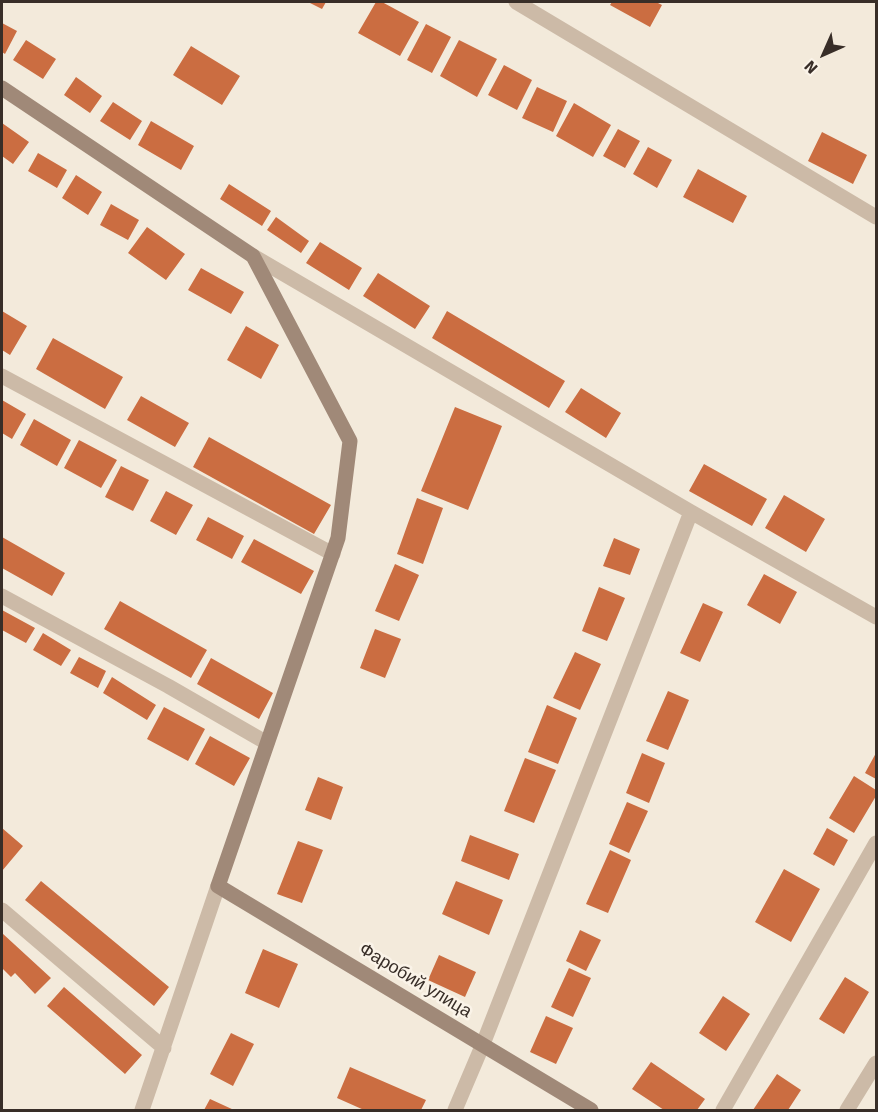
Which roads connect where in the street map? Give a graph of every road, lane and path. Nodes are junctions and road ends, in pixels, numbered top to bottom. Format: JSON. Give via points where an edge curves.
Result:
{"nodes":[{"id":1,"x":516,"y":2,"type":"edge"},
{"id":2,"x":2,"y":88,"type":"edge"},
{"id":3,"x":876,"y":217,"type":"edge"},
{"id":4,"x":253,"y":256,"type":"junction"},
{"id":5,"x":2,"y":376,"type":"edge"},
{"id":6,"x":691,"y":512,"type":"junction"},
{"id":7,"x":333,"y":554,"type":"junction"},
{"id":8,"x":2,"y":596,"type":"edge"},
{"id":9,"x":876,"y":617,"type":"edge"},
{"id":10,"x":267,"y":743,"type":"junction"},
{"id":11,"x":876,"y":843,"type":"edge"},
{"id":12,"x":218,"y":886,"type":"junction"},
{"id":13,"x":2,"y":910,"type":"edge"},
{"id":14,"x":483,"y":1044,"type":"junction"},
{"id":15,"x":164,"y":1048,"type":"junction"},
{"id":16,"x":876,"y":1063,"type":"edge"},
{"id":17,"x":142,"y":1110,"type":"edge"},
{"id":18,"x":454,"y":1110,"type":"edge"},
{"id":19,"x":591,"y":1110,"type":"edge"},
{"id":20,"x":723,"y":1110,"type":"edge"},
{"id":21,"x":847,"y":1110,"type":"edge"}],
"edges":[{"from":1,"to":3,"type":"street"},
{"from":2,"to":4,"type":"street"},
{"from":4,"to":6,"type":"street"},
{"from":4,"to":7,"type":"street","via":[[350,441]]},
{"from":5,"to":7,"type":"street"},
{"from":6,"to":9,"type":"street"},
{"from":6,"to":14,"type":"street"},
{"from":7,"to":10,"type":"street"},
{"from":8,"to":10,"type":"street"},
{"from":10,"to":12,"type":"street"},
{"from":11,"to":20,"type":"street"},
{"from":12,"to":14,"type":"street","name":"Фаробий улица"},
{"from":12,"to":15,"type":"street"},
{"from":13,"to":15,"type":"street"},
{"from":14,"to":18,"type":"street"},
{"from":14,"to":19,"type":"street","name":"Фаробий улица"},
{"from":15,"to":17,"type":"street"},
{"from":16,"to":21,"type":"street"}]}
